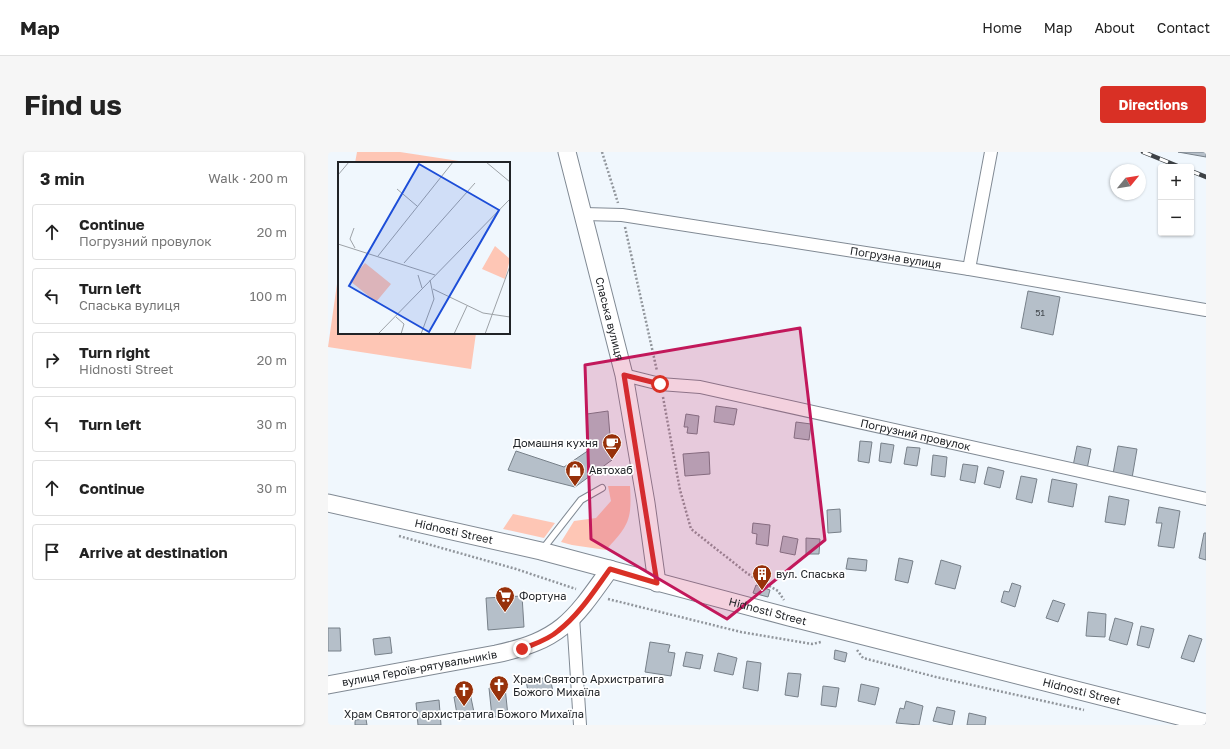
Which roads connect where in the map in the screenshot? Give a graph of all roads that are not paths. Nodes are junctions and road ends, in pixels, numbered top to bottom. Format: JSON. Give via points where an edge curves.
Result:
{"nodes":[{"id":1,"x":567,"y":152,"type":"edge"},
{"id":2,"x":991,"y":152,"type":"edge"},
{"id":3,"x":584,"y":214,"type":"junction"},
{"id":4,"x":969,"y":269,"type":"junction"},
{"id":5,"x":1206,"y":310,"type":"edge"},
{"id":6,"x":624,"y":375,"type":"junction"},
{"id":7,"x":602,"y":488,"type":"dead end"},
{"id":8,"x":1206,"y":499,"type":"edge"},
{"id":9,"x":328,"y":503,"type":"edge"},
{"id":10,"x":541,"y":551,"type":"junction"},
{"id":11,"x":610,"y":569,"type":"junction"},
{"id":12,"x":657,"y":583,"type":"junction"},
{"id":13,"x":573,"y":617,"type":"junction"},
{"id":14,"x":328,"y":685,"type":"edge"},
{"id":15,"x":1206,"y":723,"type":"edge"},
{"id":16,"x":580,"y":725,"type":"edge"}],
"edges":[{"from":1,"to":3,"type":"main road","name":"Спаська вулиця"},
{"from":2,"to":4,"type":"street"},
{"from":3,"to":4,"type":"street","name":"Погрузна вулиця","via":[[622,215]]},
{"from":3,"to":6,"type":"main road","name":"Спаська вулиця"},
{"from":4,"to":5,"type":"street","name":"Погрузна вулиця"},
{"from":6,"to":8,"type":"street","name":"Погрузний провулок","via":[[660,384],[700,387]]},
{"from":6,"to":12,"type":"main road","name":"Спаська вулиця"},
{"from":7,"to":10,"type":"lane","via":[[582,500]]},
{"from":9,"to":10,"type":"main road","name":"Hidnosti Street"},
{"from":10,"to":11,"type":"main road","name":"Hidnosti Street"},
{"from":11,"to":12,"type":"main road","name":"Hidnosti Street"},
{"from":11,"to":13,"type":"main road","name":"вулиця Героїв-рятувальників"},
{"from":12,"to":15,"type":"main road","name":"Hidnosti Street"},
{"from":13,"to":14,"type":"main road","name":"вулиця Героїв-рятувальників","via":[[558,632],[522,649]]},
{"from":13,"to":16,"type":"street"}]}
